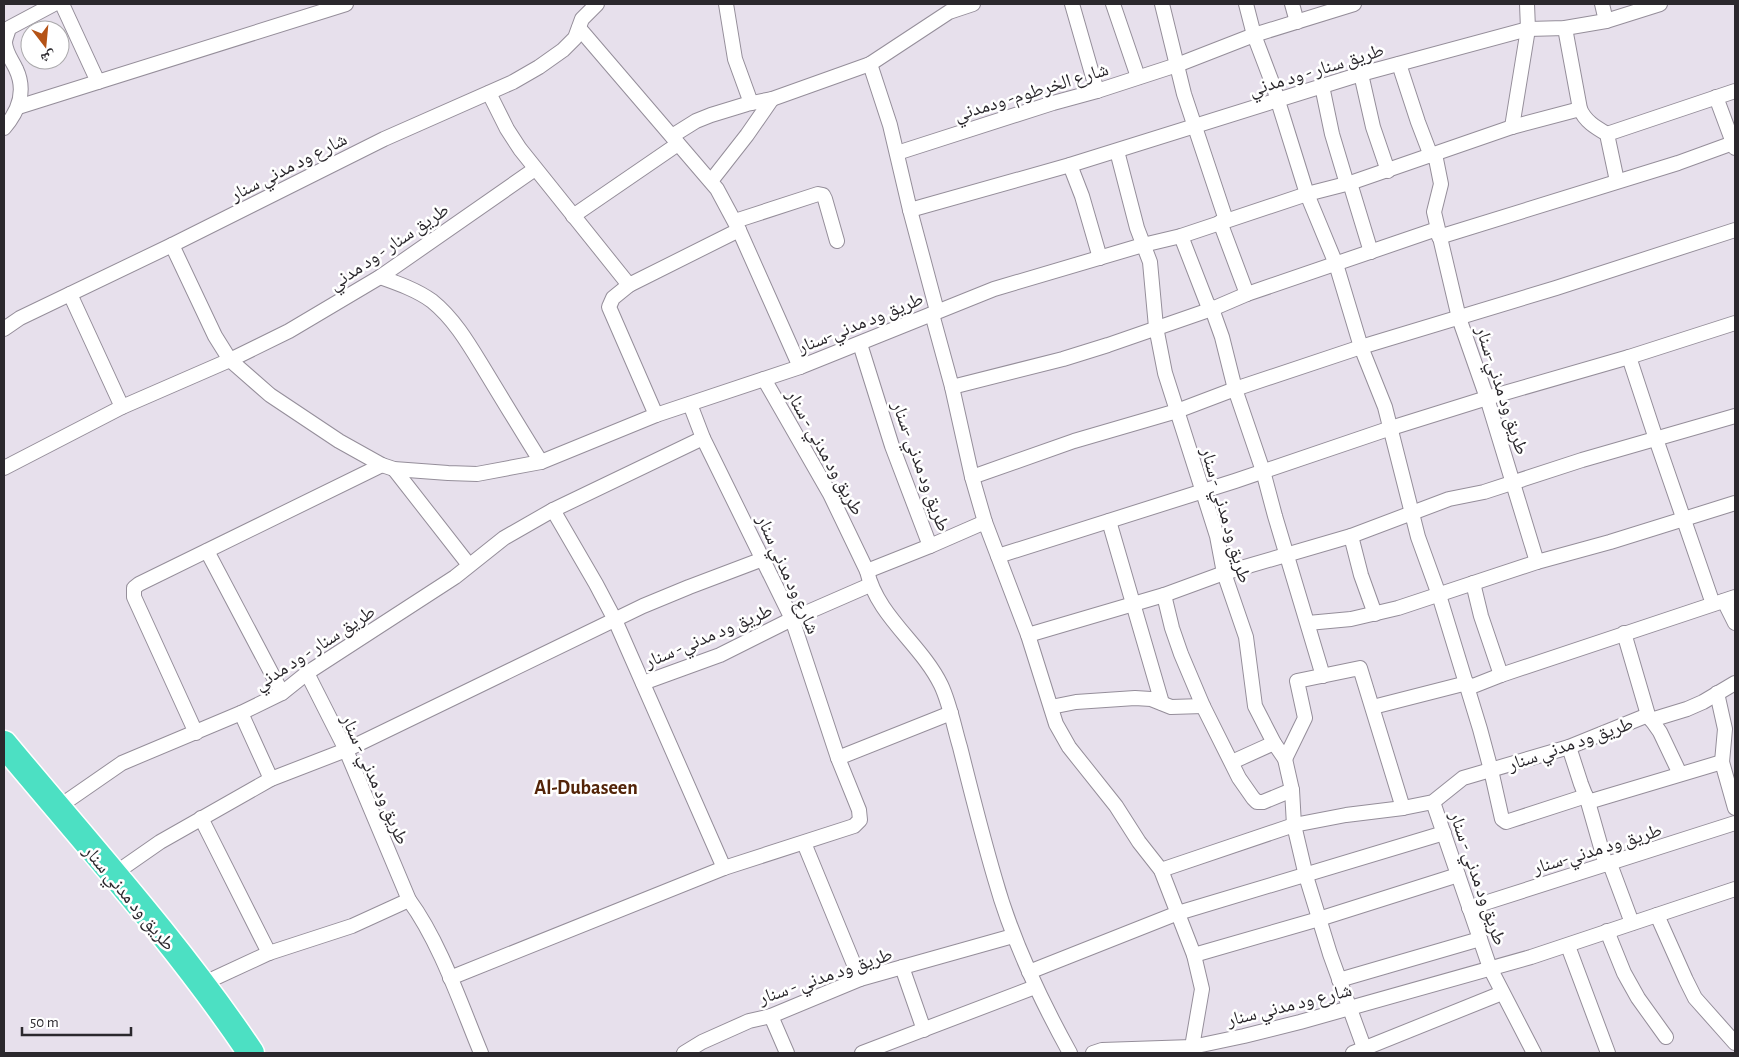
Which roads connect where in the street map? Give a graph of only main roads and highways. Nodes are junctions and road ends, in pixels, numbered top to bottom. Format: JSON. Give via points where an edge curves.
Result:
{"nodes":[{"id":1,"x":4,"y":744,"type":"edge"},
{"id":2,"x":251,"y":1053,"type":"edge"}],
"edges":[{"from":1,"to":2,"type":"highway","name":"طريق ود مدني سنار","via":[[202,984]]}]}
